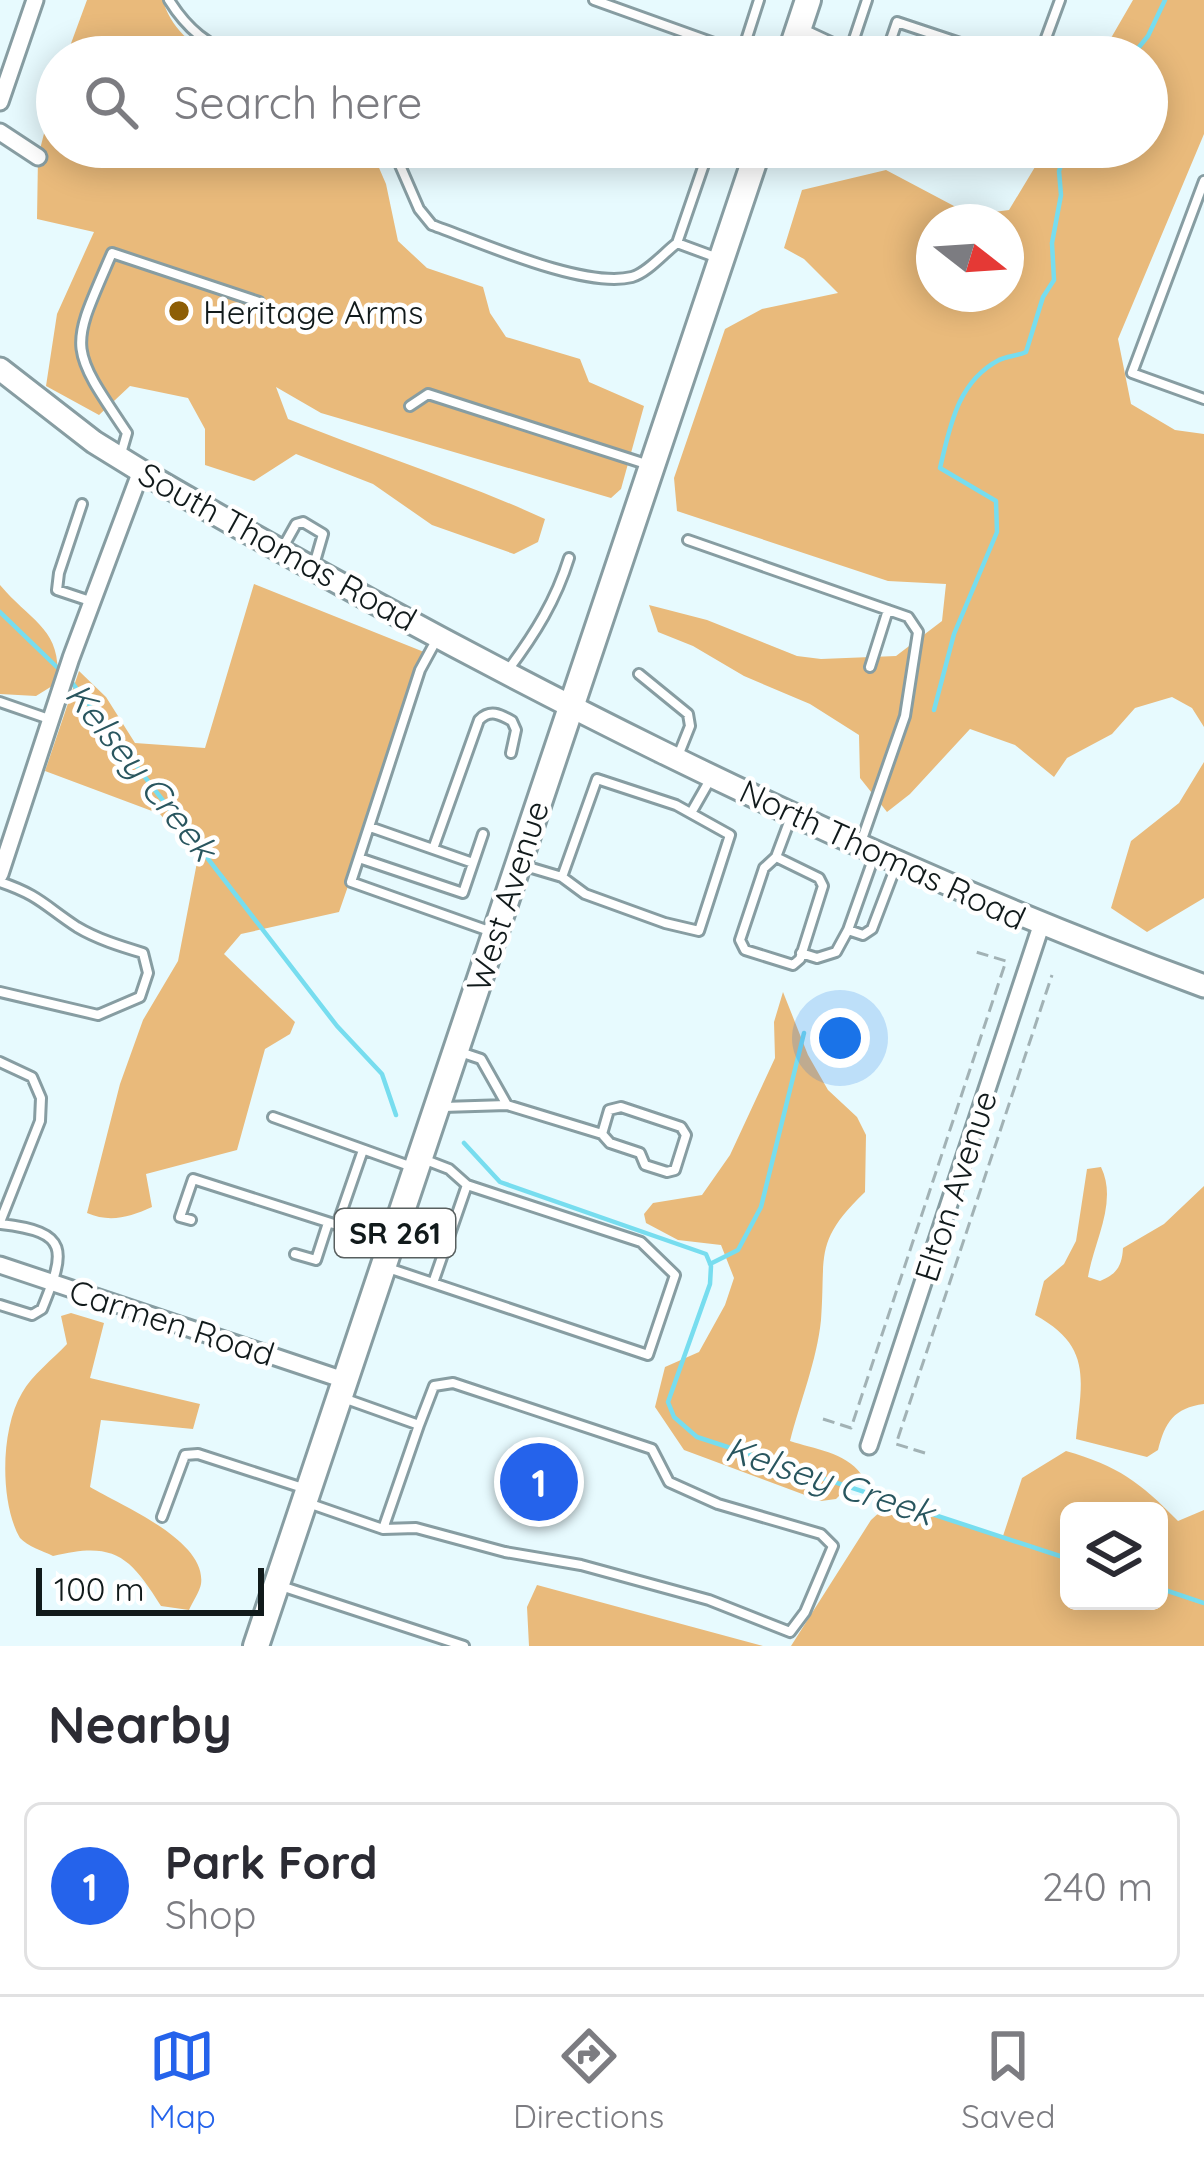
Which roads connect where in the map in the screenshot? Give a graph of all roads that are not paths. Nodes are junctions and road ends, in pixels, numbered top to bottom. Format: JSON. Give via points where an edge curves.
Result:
{"nodes":[{"id":1,"x":35,"y":0,"type":"edge"},
{"id":2,"x":169,"y":0,"type":"edge"},
{"id":3,"x":594,"y":0,"type":"edge"},
{"id":4,"x":759,"y":0,"type":"edge"},
{"id":5,"x":867,"y":0,"type":"edge"},
{"id":6,"x":1060,"y":0,"type":"edge"},
{"id":7,"x":803,"y":16,"type":"edge"},
{"id":8,"x":199,"y":36,"type":"edge"},
{"id":9,"x":690,"y":36,"type":"edge"},
{"id":10,"x":747,"y":36,"type":"edge"},
{"id":11,"x":827,"y":36,"type":"edge"},
{"id":12,"x":855,"y":36,"type":"edge"},
{"id":13,"x":892,"y":36,"type":"edge"},
{"id":14,"x":939,"y":36,"type":"edge"},
{"id":15,"x":1047,"y":36,"type":"edge"},
{"id":16,"x":0,"y":102,"type":"edge"},
{"id":17,"x":0,"y":132,"type":"edge"},
{"id":18,"x":36,"y":156,"type":"edge"},
{"id":19,"x":401,"y":168,"type":"edge"},
{"id":20,"x":703,"y":168,"type":"edge"},
{"id":21,"x":752,"y":168,"type":"edge"},
{"id":22,"x":1204,"y":182,"type":"edge"},
{"id":23,"x":677,"y":243,"type":"junction"},
{"id":24,"x":721,"y":259,"type":"junction"},
{"id":25,"x":259,"y":302,"type":"dead end"},
{"id":26,"x":0,"y":369,"type":"edge"},
{"id":27,"x":1204,"y":399,"type":"edge"},
{"id":28,"x":410,"y":406,"type":"dead end"},
{"id":29,"x":120,"y":458,"type":"junction"},
{"id":30,"x":650,"y":466,"type":"junction"},
{"id":31,"x":141,"y":472,"type":"junction"},
{"id":32,"x":82,"y":504,"type":"dead end"},
{"id":33,"x":688,"y":540,"type":"dead end"},
{"id":34,"x":282,"y":549,"type":"junction"},
{"id":35,"x":569,"y":558,"type":"dead end"},
{"id":36,"x":314,"y":566,"type":"junction"},
{"id":37,"x":91,"y":602,"type":"junction"},
{"id":38,"x":887,"y":610,"type":"junction"},
{"id":39,"x":439,"y":636,"type":"junction"},
{"id":40,"x":870,"y":667,"type":"dead end"},
{"id":41,"x":508,"y":671,"type":"junction"},
{"id":42,"x":639,"y":674,"type":"dead end"},
{"id":43,"x":0,"y":702,"type":"edge"},
{"id":44,"x":569,"y":704,"type":"junction"},
{"id":45,"x":50,"y":719,"type":"junction"},
{"id":46,"x":512,"y":752,"type":"dead end"},
{"id":47,"x":677,"y":757,"type":"junction"},
{"id":48,"x":712,"y":775,"type":"junction"},
{"id":49,"x":691,"y":814,"type":"junction"},
{"id":50,"x":792,"y":815,"type":"junction"},
{"id":51,"x":370,"y":826,"type":"junction"},
{"id":52,"x":483,"y":834,"type":"dead end"},
{"id":53,"x":434,"y":849,"type":"junction"},
{"id":54,"x":867,"y":851,"type":"junction"},
{"id":55,"x":776,"y":856,"type":"junction"},
{"id":56,"x":359,"y":858,"type":"junction"},
{"id":57,"x":473,"y":863,"type":"junction"},
{"id":58,"x":518,"y":864,"type":"junction"},
{"id":59,"x":896,"y":864,"type":"junction"},
{"id":60,"x":562,"y":877,"type":"junction"},
{"id":61,"x":0,"y":878,"type":"edge"},
{"id":62,"x":1041,"y":926,"type":"junction"},
{"id":63,"x":848,"y":929,"type":"junction"},
{"id":64,"x":495,"y":932,"type":"junction"},
{"id":65,"x":802,"y":953,"type":"junction"},
{"id":66,"x":1204,"y":986,"type":"edge"},
{"id":67,"x":0,"y":992,"type":"edge"},
{"id":68,"x":456,"y":1051,"type":"junction"},
{"id":69,"x":0,"y":1062,"type":"edge"},
{"id":70,"x":437,"y":1105,"type":"junction"},
{"id":71,"x":507,"y":1105,"type":"junction"},
{"id":72,"x":273,"y":1117,"type":"dead end"},
{"id":73,"x":602,"y":1134,"type":"junction"},
{"id":74,"x":363,"y":1150,"type":"junction"},
{"id":75,"x":418,"y":1163,"type":"junction"},
{"id":76,"x":467,"y":1185,"type":"junction"},
{"id":77,"x":191,"y":1220,"type":"dead end"},
{"id":78,"x":0,"y":1223,"type":"edge"},
{"id":79,"x":332,"y":1224,"type":"junction"},
{"id":80,"x":295,"y":1254,"type":"dead end"},
{"id":81,"x":386,"y":1260,"type":"junction"},
{"id":82,"x":0,"y":1265,"type":"edge"},
{"id":83,"x":53,"y":1282,"type":"junction"},
{"id":84,"x":434,"y":1283,"type":"junction"},
{"id":85,"x":0,"y":1305,"type":"edge"},
{"id":86,"x":342,"y":1389,"type":"junction"},
{"id":87,"x":419,"y":1425,"type":"junction"},
{"id":88,"x":869,"y":1446,"type":"dead end"},
{"id":89,"x":306,"y":1496,"type":"junction"},
{"id":90,"x":162,"y":1517,"type":"dead end"},
{"id":91,"x":383,"y":1529,"type":"junction"},
{"id":92,"x":276,"y":1585,"type":"junction"},
{"id":93,"x":256,"y":1646,"type":"edge"},
{"id":94,"x":464,"y":1646,"type":"edge"}],
"edges":[{"from":1,"to":16,"type":"street"},
{"from":2,"to":8,"type":"lane"},
{"from":3,"to":9,"type":"lane"},
{"from":4,"to":10,"type":"lane"},
{"from":5,"to":12,"type":"lane"},
{"from":6,"to":15,"type":"lane"},
{"from":7,"to":11,"type":"lane"},
{"from":13,"to":14,"type":"lane","via":[[897,22]]},
{"from":17,"to":18,"type":"street"},
{"from":19,"to":23,"type":"lane","via":[[432,225],[573,274],[636,276]]},
{"from":20,"to":23,"type":"lane"},
{"from":21,"to":24,"type":"main road","name":"West Avenue","number":"SR 261"},
{"from":22,"to":27,"type":"lane","via":[[1132,374]]},
{"from":23,"to":24,"type":"lane"},
{"from":24,"to":30,"type":"main road","name":"West Avenue","number":"SR 261"},
{"from":25,"to":29,"type":"lane","via":[[112,253],[81,324],[79,352],[127,433]]},
{"from":26,"to":29,"type":"street","name":"South Thomas Road"},
{"from":28,"to":30,"type":"lane","via":[[428,394]]},
{"from":29,"to":31,"type":"street","name":"South Thomas Road"},
{"from":30,"to":44,"type":"main road","name":"West Avenue","number":"SR 261"},
{"from":31,"to":34,"type":"street","name":"South Thomas Road"},
{"from":31,"to":37,"type":"street"},
{"from":32,"to":37,"type":"lane","via":[[57,590]]},
{"from":33,"to":38,"type":"lane"},
{"from":34,"to":36,"type":"street","name":"South Thomas Road"},
{"from":34,"to":36,"type":"lane","via":[[303,522],[323,534]]},
{"from":35,"to":41,"type":"lane","via":[[550,610]]},
{"from":36,"to":39,"type":"street","name":"South Thomas Road"},
{"from":37,"to":45,"type":"street"},
{"from":38,"to":40,"type":"lane"},
{"from":38,"to":54,"type":"lane","via":[[908,617],[918,632],[916,660]]},
{"from":39,"to":41,"type":"street","name":"South Thomas Road"},
{"from":39,"to":51,"type":"lane","via":[[420,670]]},
{"from":41,"to":44,"type":"street","name":"South Thomas Road"},
{"from":42,"to":47,"type":"lane","via":[[688,714]]},
{"from":43,"to":45,"type":"lane"},
{"from":44,"to":47,"type":"street","name":"North Thomas Road"},
{"from":44,"to":58,"type":"main road","name":"West Avenue","number":"SR 261"},
{"from":45,"to":61,"type":"street"},
{"from":46,"to":53,"type":"lane","via":[[512,721],[493,713],[478,720]]},
{"from":47,"to":48,"type":"street","name":"North Thomas Road"},
{"from":48,"to":49,"type":"lane"},
{"from":48,"to":50,"type":"street","name":"North Thomas Road"},
{"from":49,"to":60,"type":"lane","via":[[597,779]]},
{"from":49,"to":60,"type":"lane","via":[[730,835],[699,931],[585,894]]},
{"from":50,"to":54,"type":"street","name":"North Thomas Road"},
{"from":50,"to":55,"type":"lane"},
{"from":51,"to":53,"type":"lane"},
{"from":51,"to":56,"type":"lane"},
{"from":52,"to":57,"type":"lane"},
{"from":53,"to":57,"type":"lane"},
{"from":54,"to":59,"type":"street","name":"North Thomas Road"},
{"from":54,"to":63,"type":"lane"},
{"from":55,"to":65,"type":"lane","via":[[823,886]]},
{"from":55,"to":65,"type":"lane","via":[[764,868],[740,940],[745,950],[793,965]]},
{"from":56,"to":57,"type":"lane","via":[[463,893]]},
{"from":56,"to":64,"type":"lane","via":[[351,882]]},
{"from":58,"to":60,"type":"lane"},
{"from":58,"to":64,"type":"main road","name":"West Avenue","number":"SR 261"},
{"from":59,"to":62,"type":"street","name":"North Thomas Road"},
{"from":59,"to":63,"type":"lane","via":[[872,929]]},
{"from":61,"to":67,"type":"lane","via":[[78,927],[142,953],[148,973],[140,997],[98,1015]]},
{"from":62,"to":66,"type":"street","name":"North Thomas Road"},
{"from":62,"to":88,"type":"street","name":"Elton Avenue"},
{"from":63,"to":65,"type":"lane","via":[[836,952]]},
{"from":64,"to":68,"type":"main road","name":"West Avenue","number":"SR 261"},
{"from":68,"to":70,"type":"main road","name":"West Avenue","number":"SR 261"},
{"from":68,"to":71,"type":"lane","via":[[481,1059]]},
{"from":69,"to":78,"type":"lane","via":[[32,1076],[41,1098]]},
{"from":70,"to":71,"type":"lane"},
{"from":70,"to":75,"type":"main road","name":"West Avenue","number":"SR 261"},
{"from":71,"to":73,"type":"lane"},
{"from":72,"to":74,"type":"lane"},
{"from":73,"to":73,"type":"lane","via":[[609,1110],[621,1107],[681,1127],[686,1136],[675,1170],[667,1172]]},
{"from":74,"to":75,"type":"lane"},
{"from":74,"to":79,"type":"lane"},
{"from":75,"to":76,"type":"lane","via":[[449,1169]]},
{"from":75,"to":81,"type":"main road","name":"West Avenue","number":"SR 261"},
{"from":76,"to":84,"type":"lane"},
{"from":76,"to":84,"type":"lane","via":[[641,1242],[675,1275],[648,1355]]},
{"from":77,"to":79,"type":"lane","via":[[180,1216],[193,1179]]},
{"from":78,"to":83,"type":"lane","via":[[56,1243]]},
{"from":79,"to":80,"type":"lane","via":[[316,1260]]},
{"from":79,"to":81,"type":"lane"},
{"from":81,"to":84,"type":"lane"},
{"from":81,"to":86,"type":"main road","name":"West Avenue","number":"SR 261"},
{"from":82,"to":83,"type":"street","name":"Carmen Road"},
{"from":83,"to":85,"type":"lane","via":[[32,1315]]},
{"from":83,"to":86,"type":"street","name":"Carmen Road"},
{"from":86,"to":87,"type":"lane"},
{"from":86,"to":89,"type":"main road","name":"West Avenue","number":"SR 261"},
{"from":87,"to":91,"type":"lane"},
{"from":87,"to":91,"type":"lane","via":[[434,1386],[453,1383],[652,1449],[669,1482],[821,1534],[833,1546],[790,1632],[581,1565],[416,1528]]},
{"from":89,"to":90,"type":"lane","via":[[185,1455]]},
{"from":89,"to":91,"type":"lane"},
{"from":89,"to":92,"type":"main road","name":"West Avenue","number":"SR 261"},
{"from":92,"to":93,"type":"main road","name":"West Avenue","number":"SR 261"},
{"from":92,"to":94,"type":"lane"}]}
